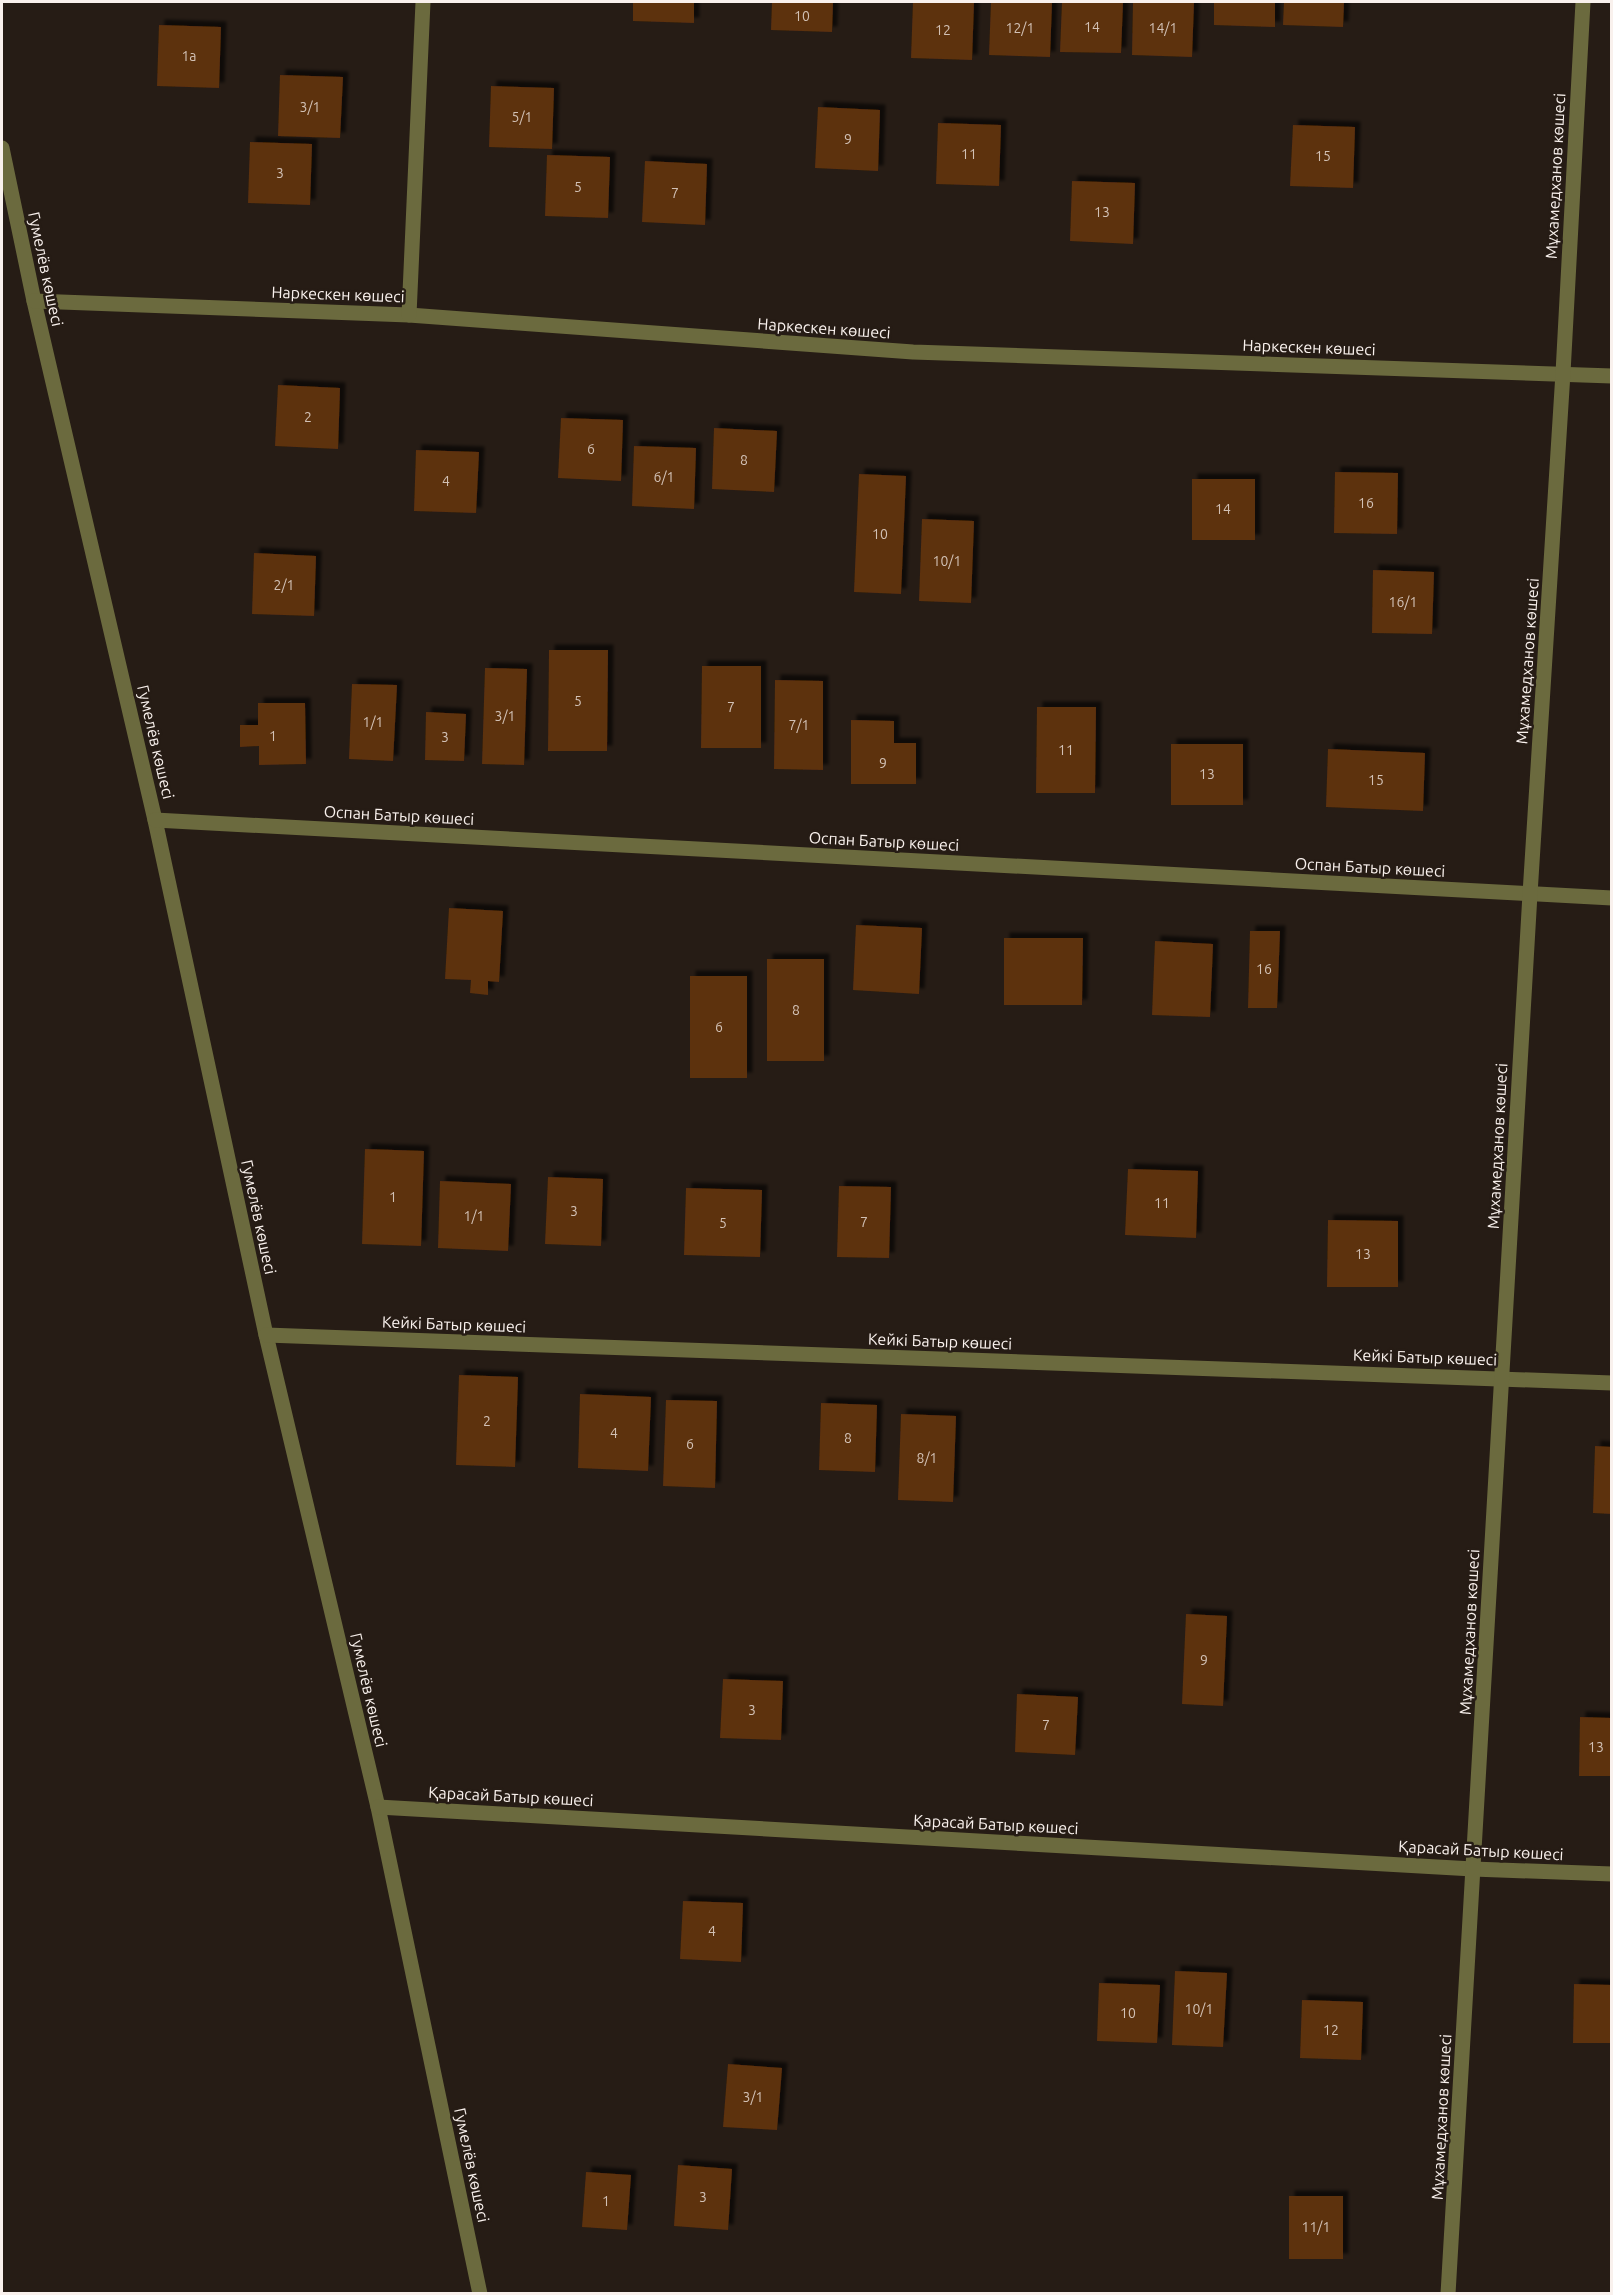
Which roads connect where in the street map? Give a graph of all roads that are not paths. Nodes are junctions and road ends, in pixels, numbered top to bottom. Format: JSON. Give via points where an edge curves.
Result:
{"nodes":[{"id":1,"x":423,"y":2,"type":"edge"},
{"id":2,"x":1583,"y":2,"type":"edge"},
{"id":3,"x":2,"y":148,"type":"edge"},
{"id":4,"x":34,"y":300,"type":"junction"},
{"id":5,"x":409,"y":315,"type":"junction"},
{"id":6,"x":1563,"y":373,"type":"junction"},
{"id":7,"x":1611,"y":376,"type":"edge"},
{"id":8,"x":155,"y":820,"type":"junction"},
{"id":9,"x":1530,"y":894,"type":"junction"},
{"id":10,"x":1611,"y":898,"type":"edge"},
{"id":11,"x":266,"y":1335,"type":"junction"},
{"id":12,"x":1502,"y":1378,"type":"junction"},
{"id":13,"x":1611,"y":1383,"type":"edge"},
{"id":14,"x":378,"y":1807,"type":"junction"},
{"id":15,"x":1473,"y":1869,"type":"junction"},
{"id":16,"x":1611,"y":1874,"type":"edge"},
{"id":17,"x":480,"y":2294,"type":"edge"},
{"id":18,"x":1448,"y":2294,"type":"edge"}],
"edges":[{"from":1,"to":5,"type":"street"},
{"from":2,"to":6,"type":"street","name":"Мұхамедханов көшесі"},
{"from":3,"to":4,"type":"street","name":"Гумелёв көшесі"},
{"from":4,"to":5,"type":"street","name":"Наркескен көшесі"},
{"from":4,"to":8,"type":"street","name":"Гумелёв көшесі"},
{"from":5,"to":6,"type":"street","name":"Наркескен көшесі","via":[[913,352]]},
{"from":6,"to":7,"type":"street","name":"Наркескен көшесі"},
{"from":6,"to":9,"type":"street","name":"Мұхамедханов көшесі"},
{"from":8,"to":9,"type":"street","name":"Оспан Батыр көшесі"},
{"from":8,"to":11,"type":"street","name":"Гумелёв көшесі"},
{"from":9,"to":10,"type":"street","name":"Оспан Батыр көшесі"},
{"from":9,"to":12,"type":"street","name":"Мұхамедханов көшесі"},
{"from":11,"to":12,"type":"street","name":"Кейкі Батыр көшесі"},
{"from":11,"to":14,"type":"street","name":"Гумелёв көшесі"},
{"from":12,"to":13,"type":"street","name":"Кейкі Батыр көшесі"},
{"from":12,"to":15,"type":"street","name":"Мұхамедханов көшесі"},
{"from":14,"to":15,"type":"street","name":"Қарасай Батыр көшесі"},
{"from":14,"to":17,"type":"street","name":"Гумелёв көшесі"},
{"from":15,"to":16,"type":"street","name":"Қарасай Батыр көшесі"},
{"from":15,"to":18,"type":"street","name":"Мұхамедханов көшесі"}]}
